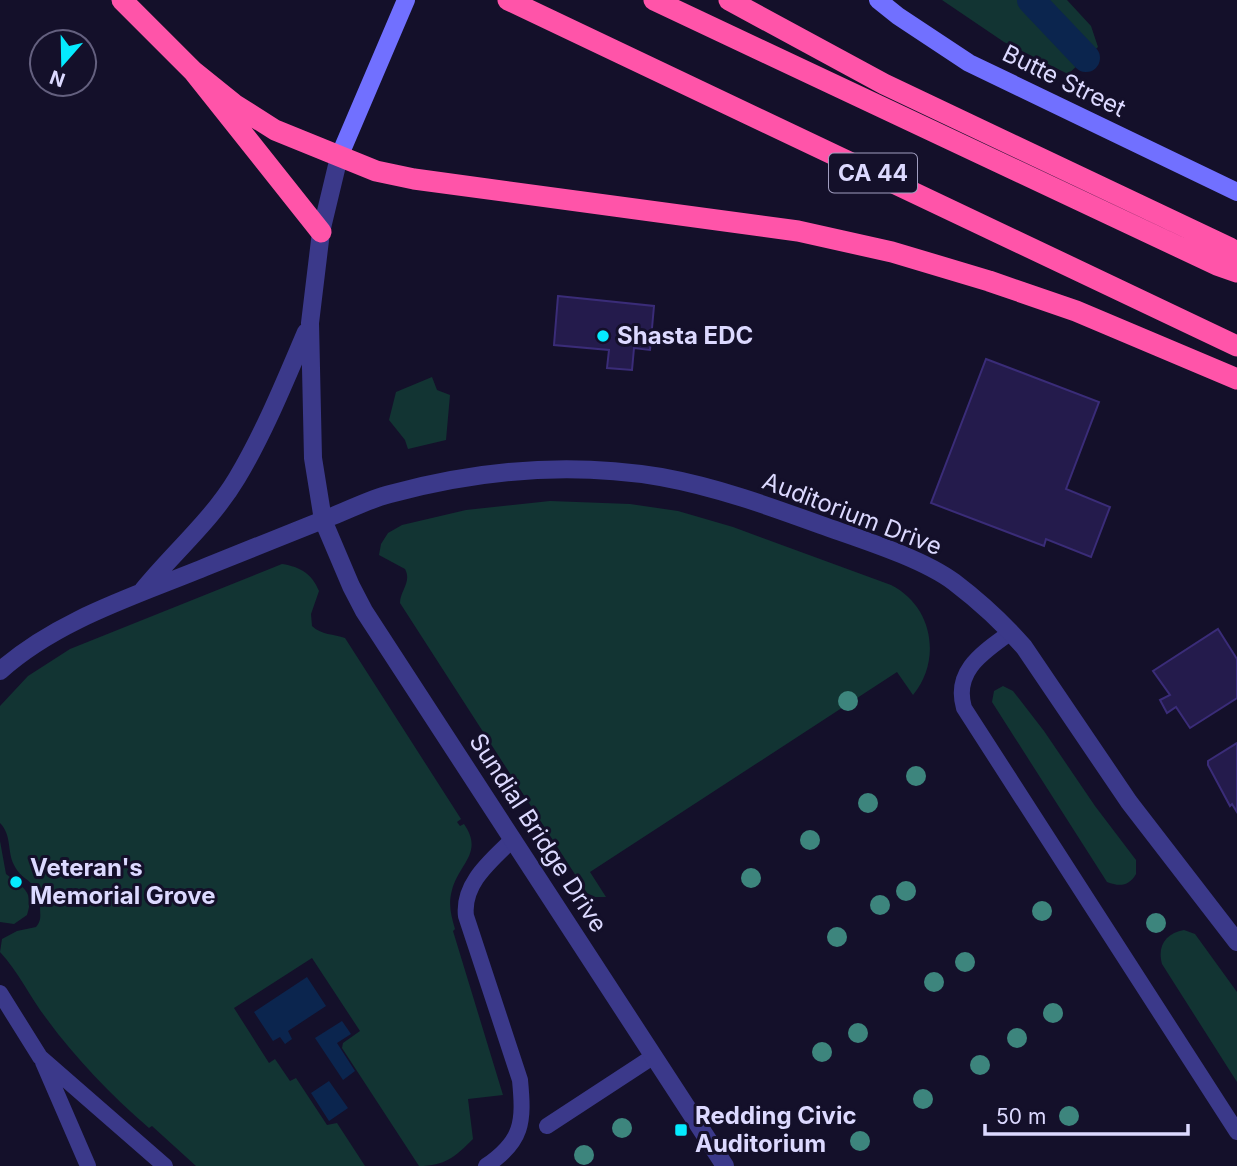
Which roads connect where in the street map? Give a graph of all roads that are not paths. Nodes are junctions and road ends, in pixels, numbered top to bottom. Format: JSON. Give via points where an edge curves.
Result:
{"nodes":[{"id":1,"x":122,"y":0,"type":"edge"},
{"id":2,"x":406,"y":0,"type":"edge"},
{"id":3,"x":508,"y":0,"type":"edge"},
{"id":4,"x":654,"y":0,"type":"edge"},
{"id":5,"x":729,"y":0,"type":"edge"},
{"id":6,"x":878,"y":0,"type":"edge"},
{"id":7,"x":193,"y":71,"type":"junction"},
{"id":8,"x":339,"y":156,"type":"junction"},
{"id":9,"x":1237,"y":192,"type":"edge"},
{"id":10,"x":321,"y":232,"type":"junction"},
{"id":11,"x":1237,"y":254,"type":"edge"},
{"id":12,"x":1237,"y":272,"type":"edge"},
{"id":13,"x":310,"y":323,"type":"junction"},
{"id":14,"x":1237,"y":345,"type":"edge"},
{"id":15,"x":1237,"y":379,"type":"edge"},
{"id":16,"x":323,"y":520,"type":"junction"},
{"id":17,"x":141,"y":593,"type":"junction"},
{"id":18,"x":1011,"y":632,"type":"junction"},
{"id":19,"x":0,"y":671,"type":"edge"},
{"id":20,"x":513,"y":839,"type":"junction"},
{"id":21,"x":1237,"y":942,"type":"edge"},
{"id":22,"x":0,"y":993,"type":"edge"},
{"id":23,"x":654,"y":1056,"type":"junction"},
{"id":24,"x":40,"y":1057,"type":"junction"},
{"id":25,"x":547,"y":1126,"type":"dead end"},
{"id":26,"x":1237,"y":1132,"type":"edge"},
{"id":27,"x":88,"y":1166,"type":"edge"},
{"id":28,"x":165,"y":1166,"type":"edge"},
{"id":29,"x":486,"y":1166,"type":"edge"},
{"id":30,"x":725,"y":1166,"type":"edge"}],
"edges":[{"from":1,"to":7,"type":"highway"},
{"from":2,"to":8,"type":"main road","name":"Sundial Bridge Drive"},
{"from":3,"to":14,"type":"highway","number":"CA 44"},
{"from":4,"to":12,"type":"highway","number":"CA 44"},
{"from":5,"to":11,"type":"highway","via":[[884,84],[1160,213]]},
{"from":6,"to":9,"type":"main road","name":"Butte Street","via":[[969,63]]},
{"from":7,"to":8,"type":"highway","via":[[275,130]]},
{"from":7,"to":10,"type":"highway"},
{"from":8,"to":10,"type":"street","name":"Sundial Bridge Drive"},
{"from":8,"to":15,"type":"highway","via":[[414,179],[798,231],[892,252],[1076,311]]},
{"from":10,"to":13,"type":"street","name":"Sundial Bridge Drive"},
{"from":13,"to":16,"type":"street","name":"Sundial Bridge Drive","via":[[313,458]]},
{"from":13,"to":17,"type":"street","name":"Sundial Bridge Drive","via":[[236,480]]},
{"from":16,"to":17,"type":"street","name":"Sundial Bridge Drive"},
{"from":16,"to":18,"type":"street","name":"Auditorium Drive","via":[[387,494],[524,470],[574,468],[660,477],[759,502],[909,559],[954,582]]},
{"from":16,"to":20,"type":"street","name":"Sundial Bridge Drive","via":[[364,611]]},
{"from":17,"to":19,"type":"street","name":"Sundial Bridge Drive","via":[[48,636]]},
{"from":18,"to":21,"type":"street","name":"Auditorium Drive","via":[[1129,802]]},
{"from":18,"to":26,"type":"lane","via":[[967,670],[962,686],[964,708]]},
{"from":20,"to":23,"type":"street","name":"Sundial Bridge Drive"},
{"from":20,"to":29,"type":"lane","via":[[468,890],[465,909],[520,1080],[522,1118],[516,1136],[507,1150]]},
{"from":22,"to":24,"type":"lane"},
{"from":23,"to":25,"type":"lane"},
{"from":23,"to":30,"type":"street","name":"Sundial Bridge Drive"},
{"from":24,"to":27,"type":"lane"},
{"from":24,"to":28,"type":"lane"}]}
